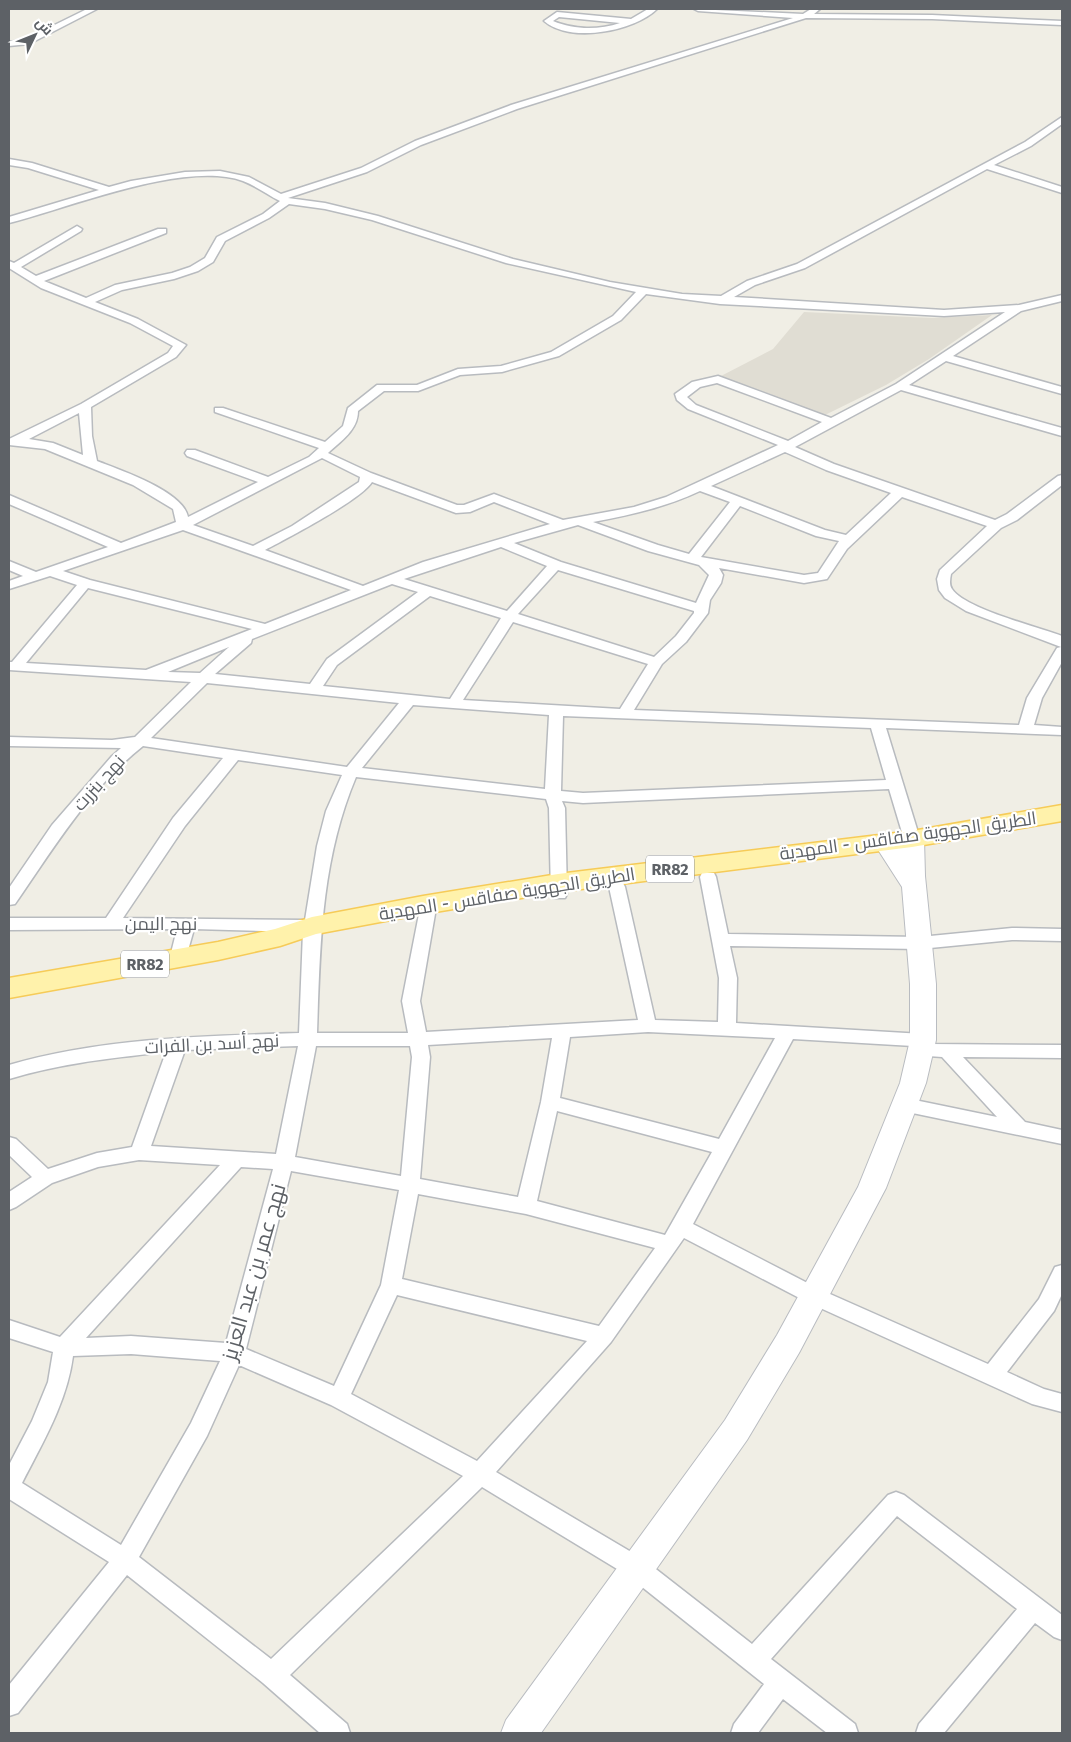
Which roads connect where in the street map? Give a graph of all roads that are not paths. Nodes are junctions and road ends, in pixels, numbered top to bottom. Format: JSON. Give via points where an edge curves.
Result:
{"nodes":[{"id":1,"x":93,"y":9,"type":"edge"},
{"id":2,"x":653,"y":9,"type":"edge"},
{"id":3,"x":698,"y":9,"type":"edge"},
{"id":4,"x":816,"y":9,"type":"edge"},
{"id":5,"x":622,"y":12,"type":"dead end"},
{"id":6,"x":805,"y":16,"type":"junction"},
{"id":7,"x":596,"y":18,"type":"junction"},
{"id":8,"x":635,"y":22,"type":"junction"},
{"id":9,"x":1062,"y":23,"type":"edge"},
{"id":10,"x":9,"y":44,"type":"edge"},
{"id":11,"x":1062,"y":120,"type":"edge"},
{"id":12,"x":9,"y":162,"type":"edge"},
{"id":13,"x":987,"y":166,"type":"junction"},
{"id":14,"x":107,"y":190,"type":"junction"},
{"id":15,"x":1062,"y":190,"type":"edge"},
{"id":16,"x":284,"y":199,"type":"junction"},
{"id":17,"x":9,"y":220,"type":"edge"},
{"id":18,"x":77,"y":228,"type":"dead end"},
{"id":19,"x":162,"y":231,"type":"dead end"},
{"id":20,"x":13,"y":270,"type":"edge"},
{"id":21,"x":36,"y":280,"type":"junction"},
{"id":22,"x":643,"y":291,"type":"junction"},
{"id":23,"x":1062,"y":298,"type":"edge"},
{"id":24,"x":720,"y":301,"type":"junction"},
{"id":25,"x":84,"y":303,"type":"junction"},
{"id":26,"x":1019,"y":308,"type":"junction"},
{"id":27,"x":945,"y":357,"type":"junction"},
{"id":28,"x":900,"y":386,"type":"junction"},
{"id":29,"x":1062,"y":390,"type":"edge"},
{"id":30,"x":85,"y":406,"type":"junction"},
{"id":31,"x":219,"y":410,"type":"dead end"},
{"id":32,"x":832,"y":422,"type":"junction"},
{"id":33,"x":1062,"y":432,"type":"edge"},
{"id":34,"x":11,"y":443,"type":"edge"},
{"id":35,"x":786,"y":446,"type":"junction"},
{"id":36,"x":325,"y":450,"type":"junction"},
{"id":37,"x":191,"y":453,"type":"dead end"},
{"id":38,"x":91,"y":464,"type":"junction"},
{"id":39,"x":368,"y":476,"type":"junction"},
{"id":40,"x":269,"y":482,"type":"junction"},
{"id":41,"x":1060,"y":483,"type":"edge"},
{"id":42,"x":702,"y":486,"type":"junction"},
{"id":43,"x":900,"y":492,"type":"junction"},
{"id":44,"x":9,"y":499,"type":"edge"},
{"id":45,"x":737,"y":501,"type":"junction"},
{"id":46,"x":580,"y":521,"type":"junction"},
{"id":47,"x":562,"y":524,"type":"junction"},
{"id":48,"x":996,"y":524,"type":"junction"},
{"id":49,"x":182,"y":525,"type":"junction"},
{"id":50,"x":850,"y":540,"type":"junction"},
{"id":51,"x":500,"y":542,"type":"junction"},
{"id":52,"x":121,"y":548,"type":"junction"},
{"id":53,"x":255,"y":550,"type":"junction"},
{"id":54,"x":699,"y":560,"type":"junction"},
{"id":55,"x":556,"y":564,"type":"junction"},
{"id":56,"x":9,"y":565,"type":"edge"},
{"id":57,"x":50,"y":572,"type":"junction"},
{"id":58,"x":35,"y":576,"type":"junction"},
{"id":59,"x":391,"y":580,"type":"junction"},
{"id":60,"x":85,"y":583,"type":"junction"},
{"id":61,"x":9,"y":585,"type":"edge"},
{"id":62,"x":363,"y":590,"type":"junction"},
{"id":63,"x":428,"y":591,"type":"junction"},
{"id":64,"x":702,"y":609,"type":"junction"},
{"id":65,"x":510,"y":617,"type":"junction"},
{"id":66,"x":260,"y":631,"type":"junction"},
{"id":67,"x":1061,"y":642,"type":"edge"},
{"id":68,"x":656,"y":662,"type":"junction"},
{"id":69,"x":12,"y":666,"type":"edge"},
{"id":70,"x":145,"y":675,"type":"junction"},
{"id":71,"x":203,"y":678,"type":"junction"},
{"id":72,"x":314,"y":689,"type":"junction"},
{"id":73,"x":409,"y":700,"type":"junction"},
{"id":74,"x":454,"y":704,"type":"junction"},
{"id":75,"x":556,"y":711,"type":"junction"},
{"id":76,"x":625,"y":713,"type":"junction"},
{"id":77,"x":877,"y":723,"type":"junction"},
{"id":78,"x":1026,"y":730,"type":"junction"},
{"id":79,"x":1062,"y":731,"type":"edge"},
{"id":80,"x":9,"y":741,"type":"edge"},
{"id":81,"x":140,"y":741,"type":"junction"},
{"id":82,"x":234,"y":755,"type":"junction"},
{"id":83,"x":351,"y":772,"type":"junction"},
{"id":84,"x":896,"y":784,"type":"junction"},
{"id":85,"x":553,"y":796,"type":"junction"},
{"id":86,"x":1062,"y":813,"type":"edge"},
{"id":87,"x":1062,"y":826,"type":"edge"},
{"id":88,"x":900,"y":846,"type":"junction"},
{"id":89,"x":708,"y":877,"type":"junction"},
{"id":90,"x":617,"y":887,"type":"junction"},
{"id":91,"x":559,"y":889,"type":"junction"},
{"id":92,"x":9,"y":900,"type":"edge"},
{"id":93,"x":427,"y":914,"type":"junction"},
{"id":94,"x":187,"y":923,"type":"junction"},
{"id":95,"x":9,"y":924,"type":"edge"},
{"id":96,"x":110,"y":924,"type":"junction"},
{"id":97,"x":313,"y":931,"type":"junction"},
{"id":98,"x":1062,"y":935,"type":"edge"},
{"id":99,"x":235,"y":936,"type":"junction"},
{"id":100,"x":721,"y":940,"type":"junction"},
{"id":101,"x":920,"y":943,"type":"junction"},
{"id":102,"x":180,"y":958,"type":"junction"},
{"id":103,"x":9,"y":988,"type":"edge"},
{"id":104,"x":648,"y":1026,"type":"junction"},
{"id":105,"x":727,"y":1028,"type":"junction"},
{"id":106,"x":562,"y":1030,"type":"junction"},
{"id":107,"x":787,"y":1033,"type":"junction"},
{"id":108,"x":308,"y":1038,"type":"junction"},
{"id":109,"x":417,"y":1038,"type":"junction"},
{"id":110,"x":178,"y":1044,"type":"junction"},
{"id":111,"x":930,"y":1047,"type":"junction"},
{"id":112,"x":1062,"y":1051,"type":"edge"},
{"id":113,"x":9,"y":1072,"type":"edge"},
{"id":114,"x":550,"y":1102,"type":"junction"},
{"id":115,"x":905,"y":1105,"type":"junction"},
{"id":116,"x":1019,"y":1128,"type":"junction"},
{"id":117,"x":1062,"y":1137,"type":"edge"},
{"id":118,"x":9,"y":1144,"type":"edge"},
{"id":119,"x":724,"y":1148,"type":"junction"},
{"id":120,"x":139,"y":1153,"type":"junction"},
{"id":121,"x":236,"y":1159,"type":"junction"},
{"id":122,"x":284,"y":1162,"type":"junction"},
{"id":123,"x":45,"y":1178,"type":"junction"},
{"id":124,"x":410,"y":1185,"type":"junction"},
{"id":125,"x":9,"y":1202,"type":"edge"},
{"id":126,"x":526,"y":1206,"type":"junction"},
{"id":127,"x":681,"y":1227,"type":"junction"},
{"id":128,"x":670,"y":1244,"type":"junction"},
{"id":129,"x":1062,"y":1273,"type":"edge"},
{"id":130,"x":391,"y":1285,"type":"junction"},
{"id":131,"x":814,"y":1296,"type":"junction"},
{"id":132,"x":9,"y":1329,"type":"edge"},
{"id":133,"x":604,"y":1336,"type":"junction"},
{"id":134,"x":64,"y":1347,"type":"junction"},
{"id":135,"x":234,"y":1353,"type":"junction"},
{"id":136,"x":992,"y":1376,"type":"junction"},
{"id":137,"x":339,"y":1398,"type":"junction"},
{"id":138,"x":1062,"y":1403,"type":"edge"},
{"id":139,"x":480,"y":1474,"type":"junction"},
{"id":140,"x":9,"y":1487,"type":"edge"},
{"id":141,"x":126,"y":1560,"type":"junction"},
{"id":142,"x":635,"y":1568,"type":"junction"},
{"id":143,"x":1033,"y":1607,"type":"junction"},
{"id":144,"x":1062,"y":1629,"type":"edge"},
{"id":145,"x":755,"y":1660,"type":"junction"},
{"id":146,"x":272,"y":1675,"type":"junction"},
{"id":147,"x":781,"y":1681,"type":"junction"},
{"id":148,"x":9,"y":1704,"type":"edge"},
{"id":149,"x":338,"y":1733,"type":"edge"},
{"id":150,"x":519,"y":1733,"type":"edge"},
{"id":151,"x":743,"y":1733,"type":"edge"},
{"id":152,"x":846,"y":1733,"type":"edge"},
{"id":153,"x":928,"y":1733,"type":"edge"}],
"edges":[{"from":1,"to":10,"type":"street","via":[[26,42]]},
{"from":2,"to":8,"type":"street"},
{"from":3,"to":6,"type":"street"},
{"from":4,"to":6,"type":"street"},
{"from":5,"to":7,"type":"street"},
{"from":6,"to":9,"type":"street"},
{"from":6,"to":16,"type":"street","via":[[514,107],[418,143],[360,172]]},
{"from":7,"to":8,"type":"street"},
{"from":7,"to":8,"type":"street","via":[[558,14],[548,21],[590,29]]},
{"from":11,"to":13,"type":"street","via":[[1028,144]]},
{"from":12,"to":14,"type":"street","via":[[29,165]]},
{"from":13,"to":15,"type":"street"},
{"from":13,"to":24,"type":"street","via":[[801,266],[751,283]]},
{"from":14,"to":16,"type":"street","via":[[154,180],[208,174],[246,179]]},
{"from":14,"to":17,"type":"street"},
{"from":16,"to":22,"type":"street","via":[[349,212],[510,261]]},
{"from":16,"to":25,"type":"street","via":[[274,212],[221,239],[209,260],[194,269],[119,287]]},
{"from":18,"to":20,"type":"street"},
{"from":19,"to":21,"type":"street"},
{"from":20,"to":21,"type":"street"},
{"from":21,"to":25,"type":"street"},
{"from":22,"to":24,"type":"street"},
{"from":22,"to":36,"type":"street","via":[[617,318],[550,356],[502,369],[458,372],[418,388],[378,388],[352,410],[348,428]]},
{"from":23,"to":26,"type":"street"},
{"from":24,"to":26,"type":"street","via":[[944,313]]},
{"from":25,"to":30,"type":"street","via":[[134,321],[180,345],[172,354]]},
{"from":26,"to":27,"type":"street"},
{"from":27,"to":28,"type":"street"},
{"from":27,"to":29,"type":"street"},
{"from":28,"to":32,"type":"street"},
{"from":28,"to":33,"type":"street"},
{"from":30,"to":34,"type":"street"},
{"from":30,"to":38,"type":"street"},
{"from":31,"to":36,"type":"street"},
{"from":32,"to":35,"type":"street"},
{"from":32,"to":35,"type":"street","via":[[718,379],[696,384],[681,394],[680,398],[692,406]]},
{"from":34,"to":38,"type":"street","via":[[45,444]]},
{"from":35,"to":42,"type":"street"},
{"from":35,"to":43,"type":"street","via":[[830,467]]},
{"from":36,"to":39,"type":"street"},
{"from":36,"to":40,"type":"street"},
{"from":37,"to":40,"type":"street"},
{"from":38,"to":49,"type":"street","via":[[173,502],[182,514]]},
{"from":39,"to":47,"type":"street","via":[[456,508],[466,509],[494,498]]},
{"from":39,"to":53,"type":"street","via":[[366,483],[358,489],[297,529]]},
{"from":40,"to":49,"type":"street"},
{"from":41,"to":48,"type":"street","via":[[1012,517]]},
{"from":42,"to":45,"type":"street"},
{"from":42,"to":46,"type":"street","via":[[661,504]]},
{"from":43,"to":48,"type":"street"},
{"from":43,"to":50,"type":"street"},
{"from":44,"to":52,"type":"street"},
{"from":45,"to":50,"type":"street","via":[[821,533]]},
{"from":45,"to":54,"type":"street"},
{"from":46,"to":47,"type":"street"},
{"from":46,"to":54,"type":"street","via":[[653,548]]},
{"from":47,"to":51,"type":"street"},
{"from":48,"to":67,"type":"street","via":[[945,573],[945,588],[968,606]]},
{"from":49,"to":52,"type":"street"},
{"from":49,"to":53,"type":"street"},
{"from":50,"to":54,"type":"street","via":[[817,579]]},
{"from":51,"to":55,"type":"street"},
{"from":51,"to":59,"type":"street"},
{"from":52,"to":57,"type":"street"},
{"from":53,"to":62,"type":"street"},
{"from":54,"to":64,"type":"street","via":[[716,575],[703,600]]},
{"from":55,"to":64,"type":"street"},
{"from":55,"to":65,"type":"street","via":[[530,589]]},
{"from":56,"to":58,"type":"street"},
{"from":57,"to":58,"type":"street"},
{"from":57,"to":60,"type":"street"},
{"from":58,"to":61,"type":"street"},
{"from":59,"to":62,"type":"street"},
{"from":59,"to":63,"type":"street"},
{"from":60,"to":66,"type":"street"},
{"from":60,"to":69,"type":"street"},
{"from":62,"to":66,"type":"street"},
{"from":63,"to":65,"type":"street"},
{"from":63,"to":72,"type":"street","via":[[332,662]]},
{"from":64,"to":68,"type":"street","via":[[681,639]]},
{"from":65,"to":68,"type":"street"},
{"from":65,"to":74,"type":"street"},
{"from":66,"to":70,"type":"street"},
{"from":66,"to":71,"type":"street","name":"نهج بنزرت"},
{"from":67,"to":78,"type":"street","via":[[1027,712]]},
{"from":68,"to":76,"type":"street"},
{"from":69,"to":70,"type":"street"},
{"from":70,"to":71,"type":"street"},
{"from":71,"to":72,"type":"street"},
{"from":71,"to":81,"type":"street","name":"نهج بنزرت"},
{"from":72,"to":73,"type":"street"},
{"from":73,"to":74,"type":"street"},
{"from":73,"to":83,"type":"street","name":"نهج عمر بن عبد العزيز"},
{"from":74,"to":75,"type":"street"},
{"from":75,"to":76,"type":"street"},
{"from":75,"to":85,"type":"street"},
{"from":76,"to":77,"type":"street"},
{"from":77,"to":78,"type":"street"},
{"from":77,"to":84,"type":"street"},
{"from":78,"to":79,"type":"street"},
{"from":80,"to":81,"type":"street","via":[[112,745]]},
{"from":81,"to":82,"type":"street"},
{"from":81,"to":92,"type":"street","name":"نهج بنزرت","via":[[117,759],[58,830]]},
{"from":82,"to":83,"type":"street"},
{"from":82,"to":96,"type":"street","via":[[179,822]]},
{"from":83,"to":85,"type":"street"},
{"from":83,"to":97,"type":"street","name":"نهج عمر بن عبد العزيز","via":[[327,837]]},
{"from":84,"to":85,"type":"street","via":[[583,798]]},
{"from":84,"to":88,"type":"street"},
{"from":85,"to":91,"type":"street","via":[[557,808]]},
{"from":86,"to":88,"type":"main road","name":"الطريق الجهوية صفاقس - المهدية","number":"RR82"},
{"from":87,"to":88,"type":"main road","name":"الطريق الجهوية صفاقس - المهدية","number":"RR82"},
{"from":88,"to":89,"type":"main road","name":"الطريق الجهوية صفاقس - المهدية","number":"RR82"},
{"from":88,"to":91,"type":"main road","name":"الطريق الجهوية صفاقس - المهدية","number":"RR82"},
{"from":88,"to":101,"type":"street","via":[[913,885]]},
{"from":89,"to":90,"type":"main road","name":"الطريق الجهوية صفاقس - المهدية","number":"RR82"},
{"from":89,"to":100,"type":"street"},
{"from":90,"to":91,"type":"main road","name":"الطريق الجهوية صفاقس - المهدية","number":"RR82"},
{"from":90,"to":104,"type":"street"},
{"from":91,"to":93,"type":"main road","name":"الطريق الجهوية صفاقس - المهدية","number":"RR82"},
{"from":91,"to":97,"type":"main road","name":"الطريق الجهوية صفاقس - المهدية","number":"RR82","via":[[367,915]]},
{"from":93,"to":97,"type":"main road","name":"الطريق الجهوية صفاقس - المهدية","number":"RR82"},
{"from":93,"to":109,"type":"street","via":[[411,1001]]},
{"from":94,"to":96,"type":"street","name":"نهج اليمن"},
{"from":94,"to":99,"type":"street","name":"نهج اليمن"},
{"from":94,"to":102,"type":"street"},
{"from":95,"to":96,"type":"street","name":"نهج اليمن"},
{"from":97,"to":99,"type":"street","name":"نهج اليمن"},
{"from":97,"to":99,"type":"main road","name":"الطريق الجهوية صفاقس - المهدية","number":"RR82","via":[[280,937]]},
{"from":97,"to":108,"type":"street","name":"نهج عمر بن عبد العزيز"},
{"from":98,"to":101,"type":"street","via":[[1012,934]]},
{"from":99,"to":102,"type":"main road","name":"الطريق الجهوية صفاقس - المهدية","number":"RR82"},
{"from":100,"to":101,"type":"street"},
{"from":100,"to":105,"type":"street","via":[[728,978]]},
{"from":101,"to":111,"type":"street"},
{"from":102,"to":103,"type":"main road","name":"الطريق الجهوية صفاقس - المهدية","number":"RR82"},
{"from":104,"to":105,"type":"street","name":"نهج أسد بن الفرات"},
{"from":104,"to":106,"type":"street","name":"نهج أسد بن الفرات"},
{"from":105,"to":107,"type":"street","name":"نهج أسد بن الفرات"},
{"from":106,"to":109,"type":"street","name":"نهج أسد بن الفرات"},
{"from":106,"to":114,"type":"street"},
{"from":107,"to":111,"type":"street","name":"نهج أسد بن الفرات"},
{"from":107,"to":119,"type":"street"},
{"from":108,"to":109,"type":"street","name":"نهج أسد بن الفرات","via":[[386,1041]]},
{"from":108,"to":110,"type":"street","name":"نهج أسد بن الفرات"},
{"from":108,"to":122,"type":"street","name":"نهج عمر بن عبد العزيز"},
{"from":109,"to":124,"type":"street","via":[[421,1057]]},
{"from":110,"to":113,"type":"street","name":"نهج أسد بن الفرات","via":[[82,1055]]},
{"from":110,"to":120,"type":"street"},
{"from":111,"to":112,"type":"street","name":"نهج أسد بن الفرات"},
{"from":111,"to":115,"type":"street"},
{"from":111,"to":116,"type":"street"},
{"from":114,"to":119,"type":"street"},
{"from":114,"to":126,"type":"street"},
{"from":115,"to":116,"type":"street"},
{"from":115,"to":131,"type":"street","via":[[872,1188]]},
{"from":116,"to":117,"type":"street"},
{"from":118,"to":123,"type":"street"},
{"from":119,"to":127,"type":"street"},
{"from":120,"to":121,"type":"street"},
{"from":120,"to":123,"type":"street","via":[[97,1160]]},
{"from":121,"to":122,"type":"street"},
{"from":121,"to":134,"type":"street"},
{"from":122,"to":124,"type":"street"},
{"from":122,"to":135,"type":"street","name":"نهج عمر بن عبد العزيز"},
{"from":123,"to":125,"type":"street"},
{"from":124,"to":126,"type":"street"},
{"from":124,"to":130,"type":"street"},
{"from":126,"to":128,"type":"street"},
{"from":127,"to":128,"type":"street"},
{"from":127,"to":131,"type":"street"},
{"from":128,"to":133,"type":"street"},
{"from":129,"to":136,"type":"street","via":[[1047,1305]]},
{"from":130,"to":133,"type":"street"},
{"from":130,"to":137,"type":"street"},
{"from":131,"to":136,"type":"street"},
{"from":131,"to":142,"type":"street","via":[[736,1430]]},
{"from":132,"to":134,"type":"street"},
{"from":133,"to":139,"type":"street"},
{"from":134,"to":135,"type":"street","via":[[131,1345]]},
{"from":134,"to":140,"type":"street","via":[[59,1382]]},
{"from":135,"to":137,"type":"street"},
{"from":135,"to":141,"type":"street","name":"نهج عمر بن عبد العزيز","via":[[199,1429]]},
{"from":136,"to":138,"type":"street"},
{"from":137,"to":139,"type":"street"},
{"from":139,"to":142,"type":"street"},
{"from":139,"to":146,"type":"street"},
{"from":140,"to":141,"type":"street"},
{"from":141,"to":146,"type":"street"},
{"from":141,"to":148,"type":"street","name":"نهج عمر بن عبد العزيز"},
{"from":142,"to":145,"type":"street"},
{"from":142,"to":150,"type":"street"},
{"from":143,"to":144,"type":"street"},
{"from":143,"to":145,"type":"street","via":[[896,1502]]},
{"from":143,"to":153,"type":"street"},
{"from":145,"to":147,"type":"street"},
{"from":146,"to":149,"type":"street"},
{"from":147,"to":151,"type":"street"},
{"from":147,"to":152,"type":"street"}]}
